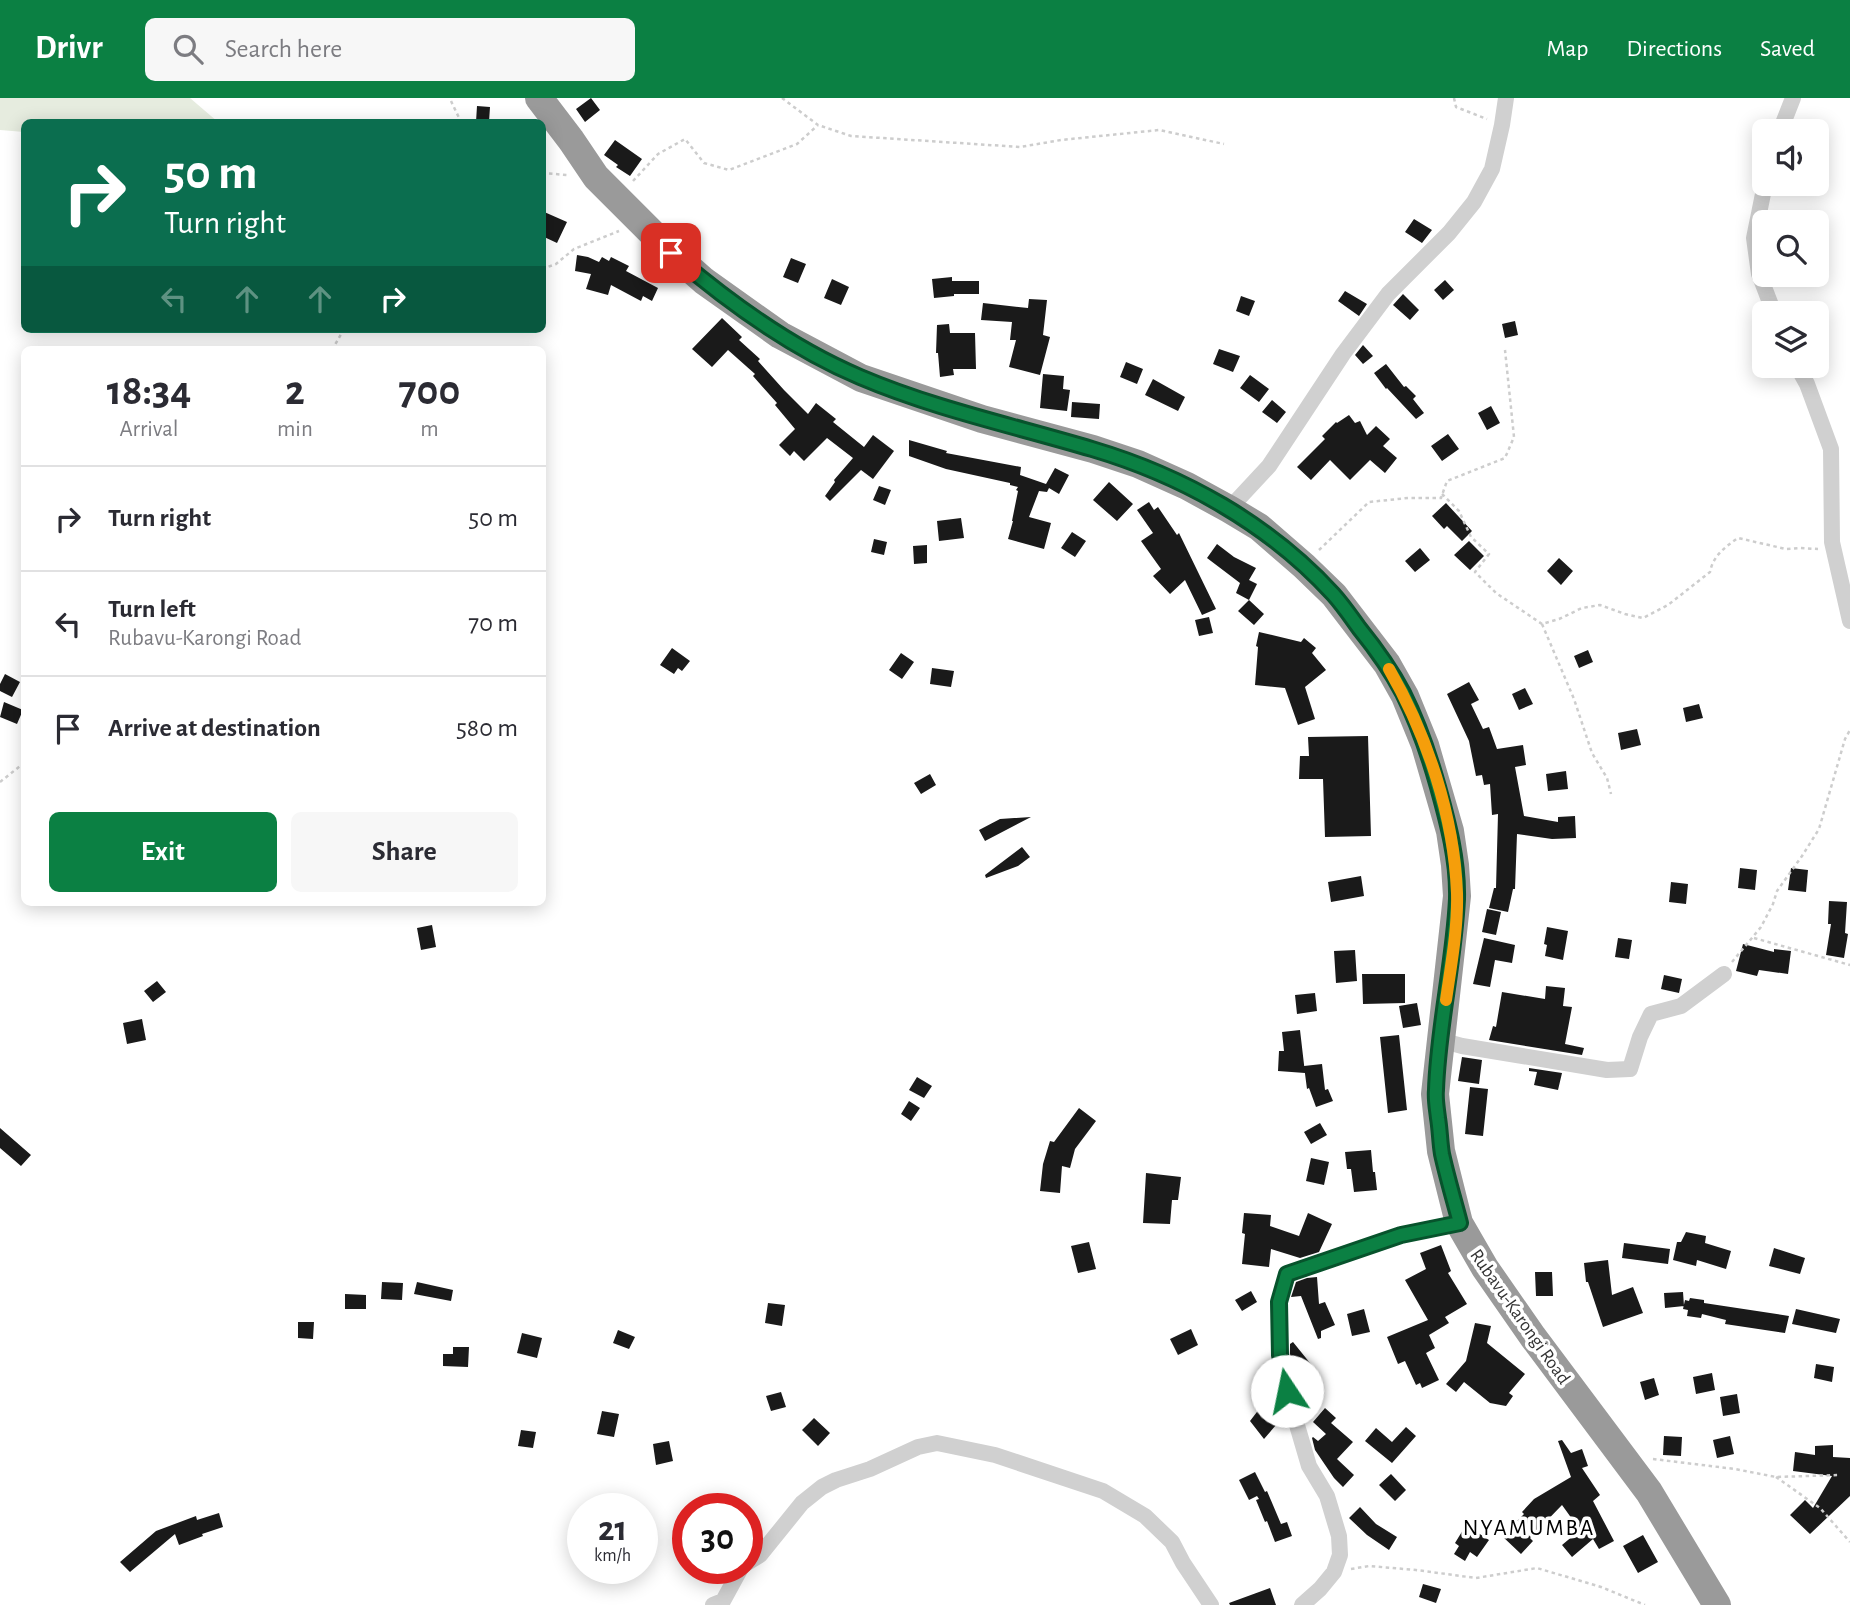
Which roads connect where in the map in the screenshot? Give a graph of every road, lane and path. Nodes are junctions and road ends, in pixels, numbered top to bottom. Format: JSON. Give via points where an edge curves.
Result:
{"nodes":[{"id":1,"x":539,"y":98,"type":"edge"},
{"id":2,"x":782,"y":98,"type":"edge"},
{"id":3,"x":1454,"y":98,"type":"edge"},
{"id":4,"x":1506,"y":98,"type":"edge"},
{"id":5,"x":1793,"y":98,"type":"edge"},
{"id":6,"x":452,"y":101,"type":"dead end"},
{"id":7,"x":460,"y":119,"type":"edge"},
{"id":8,"x":1785,"y":119,"type":"edge"},
{"id":9,"x":818,"y":125,"type":"junction"},
{"id":10,"x":1502,"y":125,"type":"junction"},
{"id":11,"x":1224,"y":144,"type":"dead end"},
{"id":12,"x":632,"y":181,"type":"dead end"},
{"id":13,"x":1763,"y":196,"type":"edge"},
{"id":14,"x":642,"y":222,"type":"junction"},
{"id":15,"x":546,"y":268,"type":"edge"},
{"id":16,"x":1769,"y":301,"type":"edge"},
{"id":17,"x":1505,"y":350,"type":"dead end"},
{"id":18,"x":1804,"y":378,"type":"edge"},
{"id":19,"x":1442,"y":494,"type":"junction"},
{"id":20,"x":1229,"y":509,"type":"junction"},
{"id":21,"x":1832,"y":541,"type":"junction"},
{"id":22,"x":1304,"y":566,"type":"junction"},
{"id":23,"x":1850,"y":621,"type":"edge"},
{"id":24,"x":1542,"y":624,"type":"junction"},
{"id":25,"x":1850,"y":730,"type":"edge"},
{"id":26,"x":21,"y":765,"type":"edge"},
{"id":27,"x":0,"y":782,"type":"edge"},
{"id":28,"x":1611,"y":794,"type":"dead end"},
{"id":29,"x":1754,"y":937,"type":"junction"},
{"id":30,"x":1850,"y":965,"type":"edge"},
{"id":31,"x":1724,"y":974,"type":"joint"},
{"id":32,"x":1440,"y":1040,"type":"junction"},
{"id":33,"x":1460,"y":1223,"type":"junction"},
{"id":34,"x":1622,"y":1455,"type":"junction"},
{"id":35,"x":1839,"y":1475,"type":"dead end"},
{"id":36,"x":1776,"y":1477,"type":"junction"},
{"id":37,"x":1850,"y":1542,"type":"edge"},
{"id":38,"x":763,"y":1551,"type":"edge"},
{"id":39,"x":1334,"y":1572,"type":"junction"},
{"id":40,"x":732,"y":1584,"type":"edge"},
{"id":41,"x":713,"y":1605,"type":"edge"},
{"id":42,"x":1210,"y":1605,"type":"edge"},
{"id":43,"x":1302,"y":1605,"type":"edge"},
{"id":44,"x":1645,"y":1605,"type":"edge"},
{"id":45,"x":1717,"y":1605,"type":"edge"}],
"edges":[{"from":1,"to":14,"type":"highway","name":"Rubavu-Karongi Road","via":[[596,177]]},
{"from":2,"to":9,"type":"path"},
{"from":3,"to":10,"type":"path","via":[[1456,107]]},
{"from":4,"to":10,"type":"street"},
{"from":5,"to":8,"type":"street"},
{"from":6,"to":7,"type":"path"},
{"from":9,"to":11,"type":"path","via":[[851,136],[1020,147],[1159,130]]},
{"from":9,"to":12,"type":"path","via":[[797,144],[729,170],[704,163],[685,139],[658,154]]},
{"from":10,"to":20,"type":"street","via":[[1492,169],[1474,202],[1388,294],[1269,466]]},
{"from":13,"to":16,"type":"street","via":[[1754,239],[1759,274]]},
{"from":14,"to":15,"type":"path","via":[[574,249]]},
{"from":14,"to":20,"type":"highway","name":"Rubavu-Karongi Road","via":[[671,253],[739,306],[780,335],[861,378],[1138,464]]},
{"from":17,"to":19,"type":"path","via":[[1514,437],[1505,458],[1447,481]]},
{"from":18,"to":21,"type":"street","via":[[1831,449]]},
{"from":19,"to":22,"type":"path","via":[[1441,498],[1369,502]]},
{"from":19,"to":24,"type":"path","via":[[1459,511],[1471,537],[1489,554],[1475,572],[1496,593]]},
{"from":20,"to":22,"type":"highway","name":"Rubavu-Karongi Road","via":[[1259,527]]},
{"from":21,"to":23,"type":"street"},
{"from":21,"to":24,"type":"path","via":[[1820,550],[1786,549],[1738,538],[1712,561],[1710,572],[1643,618],[1600,605]]},
{"from":22,"to":32,"type":"highway","name":"Rubavu-Karongi Road","via":[[1334,595],[1387,664],[1405,696],[1441,796],[1457,896]]},
{"from":24,"to":28,"type":"path"},
{"from":25,"to":29,"type":"path","via":[[1819,829],[1777,891]]},
{"from":26,"to":27,"type":"path"},
{"from":29,"to":30,"type":"path"},
{"from":29,"to":31,"type":"path"},
{"from":31,"to":32,"type":"street","via":[[1681,1006],[1651,1014],[1630,1069],[1606,1070]]},
{"from":32,"to":33,"type":"highway","name":"Rubavu-Karongi Road","via":[[1436,1094],[1441,1151]]},
{"from":33,"to":34,"type":"highway","name":"Rubavu-Karongi Road","via":[[1532,1337]]},
{"from":33,"to":39,"type":"street","via":[[1401,1235],[1287,1274],[1279,1302],[1280,1355],[1309,1466],[1327,1496],[1339,1536],[1340,1555]]},
{"from":34,"to":36,"type":"path"},
{"from":34,"to":45,"type":"highway","name":"Rubavu-Karongi Road"},
{"from":35,"to":36,"type":"path"},
{"from":36,"to":37,"type":"path","via":[[1820,1508]]},
{"from":38,"to":42,"type":"street","via":[[802,1503],[822,1487],[918,1447],[937,1444],[995,1455],[1103,1490],[1145,1516],[1172,1542]]},
{"from":39,"to":43,"type":"street"},
{"from":39,"to":44,"type":"path","via":[[1368,1566],[1476,1578],[1537,1568]]},
{"from":40,"to":41,"type":"street","via":[[723,1601]]}]}
